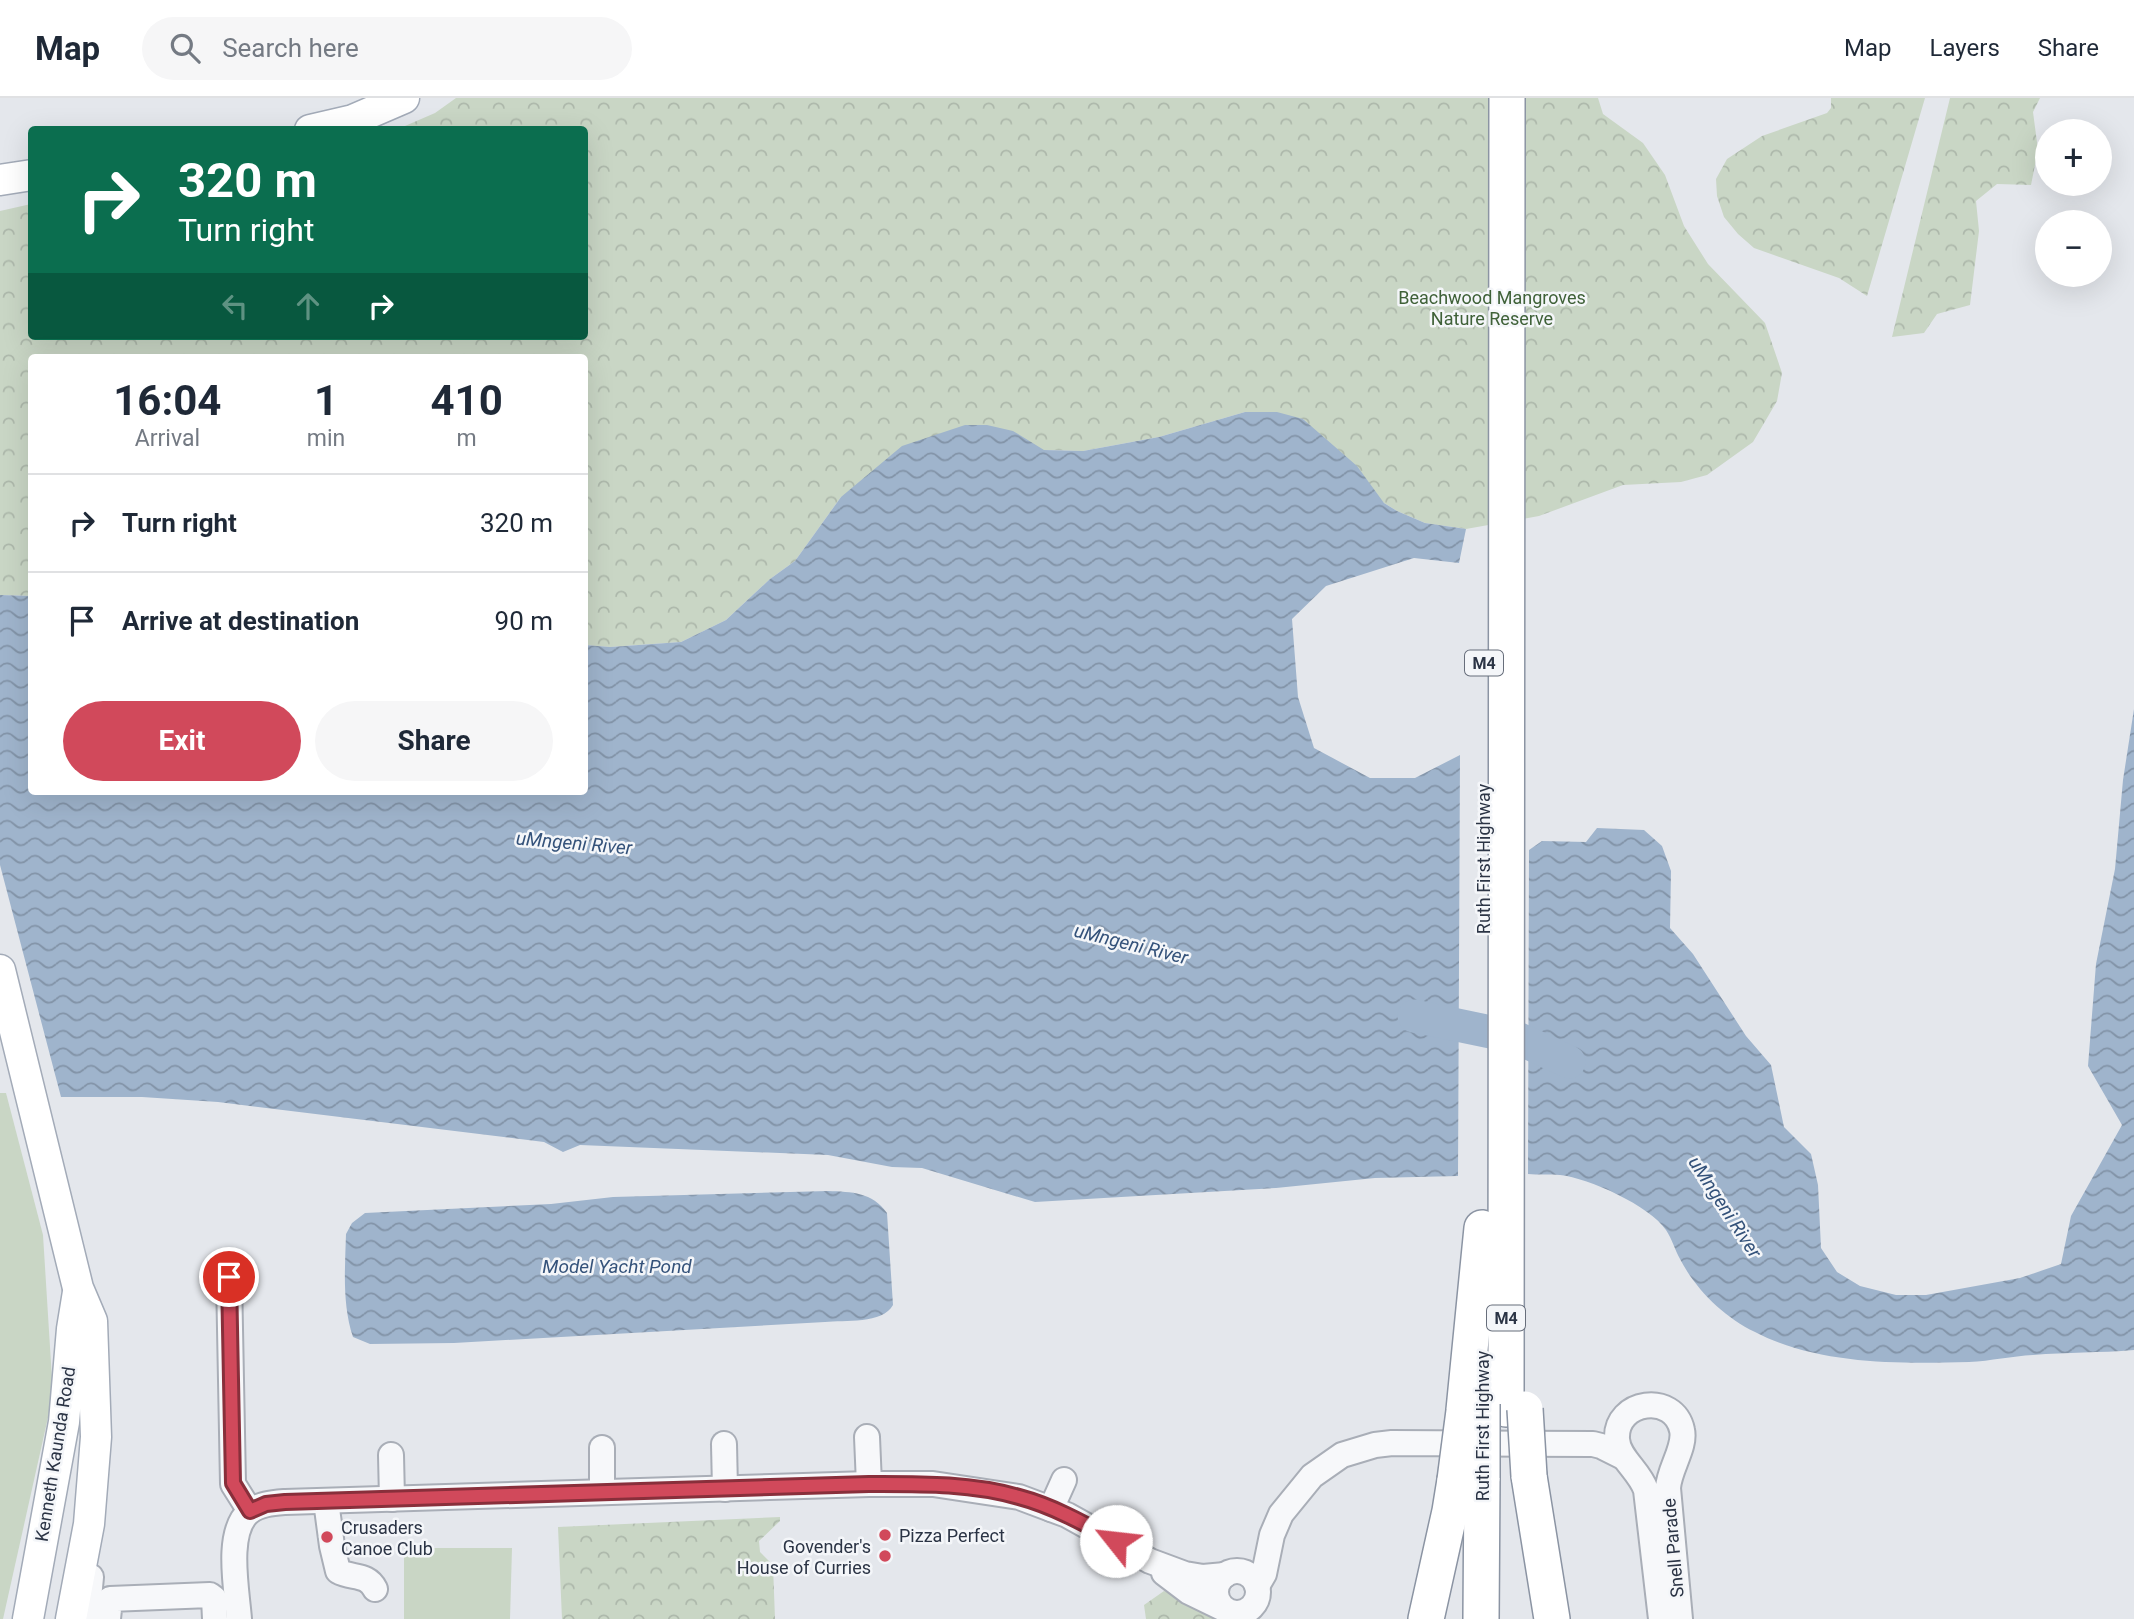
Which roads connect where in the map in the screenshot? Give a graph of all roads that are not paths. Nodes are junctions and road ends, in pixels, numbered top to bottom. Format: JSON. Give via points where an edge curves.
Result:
{"nodes":[{"id":1,"x":404,"y":98,"type":"edge"},
{"id":2,"x":1483,"y":98,"type":"edge"},
{"id":3,"x":1507,"y":98,"type":"edge"},
{"id":4,"x":327,"y":126,"type":"edge"},
{"id":5,"x":28,"y":176,"type":"edge"},
{"id":6,"x":0,"y":180,"type":"edge"},
{"id":7,"x":0,"y":970,"type":"edge"},
{"id":8,"x":1498,"y":1236,"type":"junction"},
{"id":9,"x":229,"y":1277,"type":"dead end"},
{"id":10,"x":78,"y":1288,"type":"junction"},
{"id":11,"x":1494,"y":1408,"type":"junction"},
{"id":12,"x":867,"y":1437,"type":"dead end"},
{"id":13,"x":724,"y":1444,"type":"dead end"},
{"id":14,"x":602,"y":1448,"type":"dead end"},
{"id":15,"x":391,"y":1455,"type":"dead end"},
{"id":16,"x":1623,"y":1457,"type":"junction"},
{"id":17,"x":1493,"y":1478,"type":"junction"},
{"id":18,"x":1064,"y":1480,"type":"dead end"},
{"id":19,"x":869,"y":1484,"type":"junction"},
{"id":20,"x":725,"y":1489,"type":"junction"},
{"id":21,"x":602,"y":1492,"type":"junction"},
{"id":22,"x":392,"y":1499,"type":"junction"},
{"id":23,"x":326,"y":1501,"type":"junction"},
{"id":24,"x":1051,"y":1508,"type":"junction"},
{"id":25,"x":250,"y":1511,"type":"junction"},
{"id":26,"x":89,"y":1524,"type":"junction"},
{"id":27,"x":1150,"y":1561,"type":"junction"},
{"id":28,"x":1225,"y":1575,"type":"junction"},
{"id":29,"x":375,"y":1589,"type":"dead end"},
{"id":30,"x":1257,"y":1589,"type":"junction"},
{"id":31,"x":1234,"y":1613,"type":"edge"},
{"id":32,"x":28,"y":1619,"type":"edge"},
{"id":33,"x":71,"y":1619,"type":"edge"},
{"id":34,"x":87,"y":1619,"type":"edge"},
{"id":35,"x":108,"y":1619,"type":"edge"},
{"id":36,"x":215,"y":1619,"type":"edge"},
{"id":37,"x":239,"y":1619,"type":"edge"},
{"id":38,"x":1264,"y":1619,"type":"edge"},
{"id":39,"x":1426,"y":1619,"type":"edge"},
{"id":40,"x":1481,"y":1619,"type":"edge"},
{"id":41,"x":1506,"y":1619,"type":"edge"},
{"id":42,"x":1552,"y":1619,"type":"edge"},
{"id":43,"x":1661,"y":1619,"type":"edge"},
{"id":44,"x":1680,"y":1619,"type":"edge"}],
"edges":[{"from":1,"to":4,"type":"main road"},
{"from":2,"to":8,"type":"highway","name":"Ruth First Highway","number":"M4","via":[[1485,582]]},
{"from":3,"to":8,"type":"highway","name":"Ruth First Highway","number":"M4"},
{"from":5,"to":6,"type":"main road"},
{"from":7,"to":10,"type":"main road","name":"Kenneth Kaunda Road"},
{"from":8,"to":11,"type":"highway","name":"Ruth First Highway","number":"M4"},
{"from":9,"to":25,"type":"street","via":[[233,1483]]},
{"from":10,"to":26,"type":"main road","name":"Kenneth Kaunda Road","via":[[92,1321],[95,1382]]},
{"from":10,"to":32,"type":"main road","name":"Kenneth Kaunda Road","via":[[64,1422]]},
{"from":11,"to":17,"type":"highway","name":"Ruth First Highway","number":"M4"},
{"from":11,"to":17,"type":"highway","bridge":true},
{"from":12,"to":19,"type":"street"},
{"from":13,"to":20,"type":"street"},
{"from":14,"to":21,"type":"street"},
{"from":15,"to":22,"type":"street"},
{"from":16,"to":30,"type":"street","via":[[1593,1444],[1392,1443],[1357,1448],[1327,1463],[1291,1499],[1276,1524]]},
{"from":16,"to":43,"type":"street","name":"Snell Parade","via":[[1646,1490]]},
{"from":16,"to":44,"type":"street","name":"Snell Parade","via":[[1617,1432],[1626,1414],[1654,1405],[1678,1420],[1683,1440],[1668,1488]]},
{"from":17,"to":39,"type":"highway","via":[[1450,1511]]},
{"from":17,"to":40,"type":"highway","name":"Ruth First Highway","number":"M4"},
{"from":17,"to":41,"type":"highway","name":"Ruth First Highway","number":"M4"},
{"from":17,"to":42,"type":"highway"},
{"from":18,"to":24,"type":"street"},
{"from":19,"to":20,"type":"street"},
{"from":19,"to":24,"type":"street","via":[[977,1489]]},
{"from":20,"to":21,"type":"street"},
{"from":21,"to":22,"type":"street"},
{"from":22,"to":23,"type":"street"},
{"from":23,"to":25,"type":"street","via":[[266,1504]]},
{"from":23,"to":29,"type":"street","via":[[338,1571],[365,1577]]},
{"from":24,"to":27,"type":"street"},
{"from":25,"to":37,"type":"street","via":[[236,1534],[234,1550]]},
{"from":26,"to":33,"type":"main road","name":"Kenneth Kaunda Road"},
{"from":26,"to":34,"type":"street"},
{"from":27,"to":28,"type":"street","via":[[1193,1576]]},
{"from":27,"to":31,"type":"street","via":[[1189,1592]]},
{"from":28,"to":30,"type":"street","via":[[1244,1572]]},
{"from":28,"to":31,"type":"street","via":[[1216,1587],[1218,1602]]},
{"from":30,"to":31,"type":"street","via":[[1255,1603]]},
{"from":30,"to":38,"type":"street"},
{"from":35,"to":36,"type":"street","via":[[110,1599],[210,1595]]}]}
